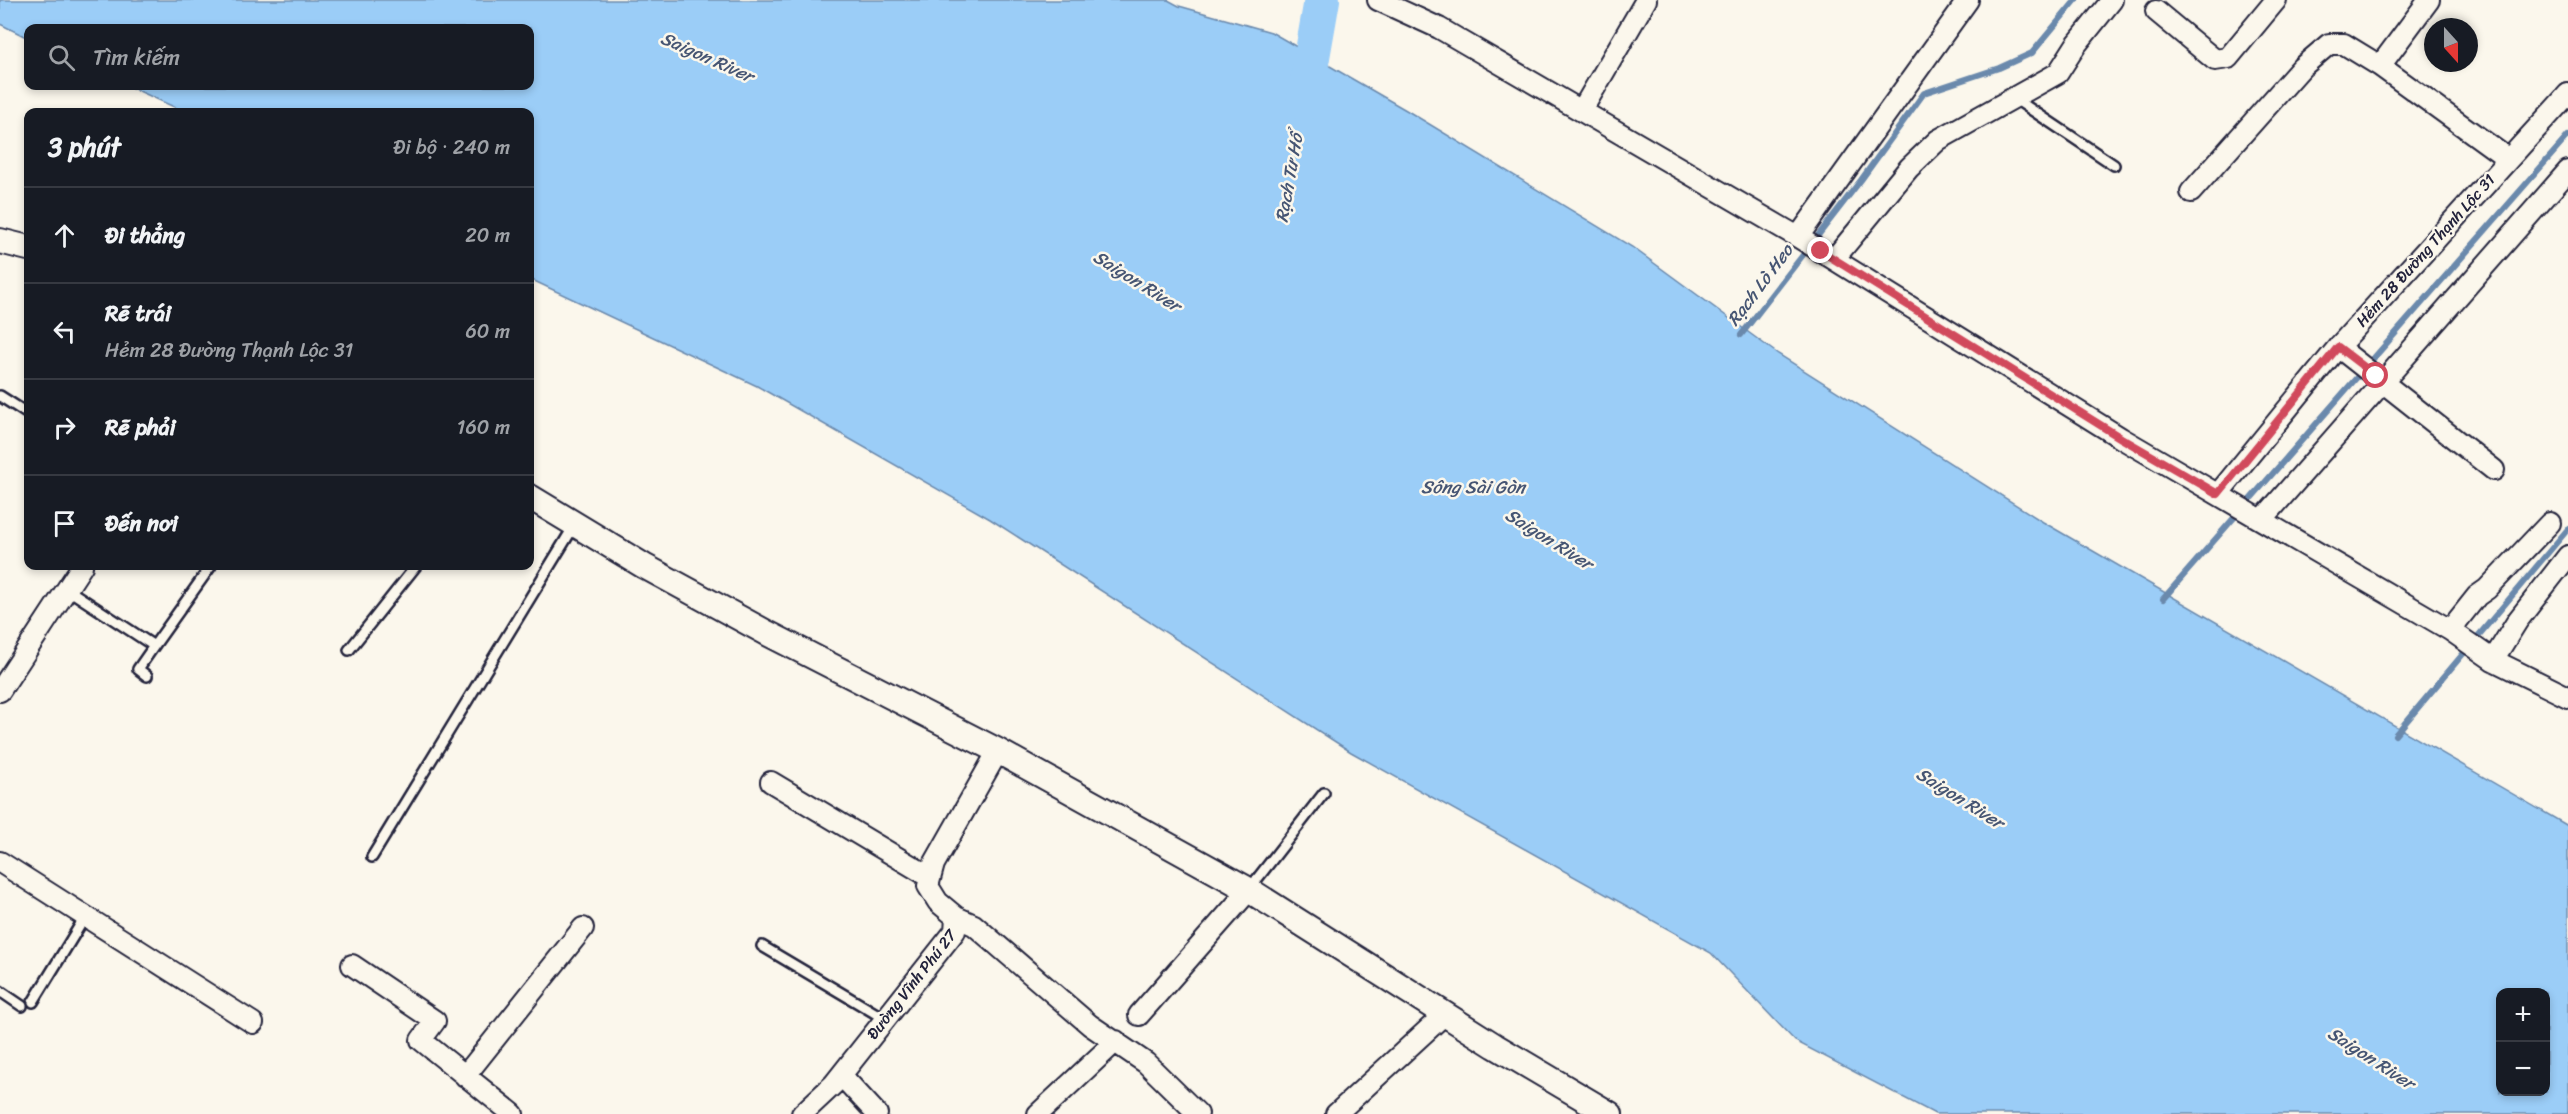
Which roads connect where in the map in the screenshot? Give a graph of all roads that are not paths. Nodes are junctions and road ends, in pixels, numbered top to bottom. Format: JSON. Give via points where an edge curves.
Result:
{"nodes":[{"id":1,"x":1378,"y":0,"type":"edge"},
{"id":2,"x":1646,"y":0,"type":"edge"},
{"id":3,"x":1968,"y":0,"type":"edge"},
{"id":4,"x":2112,"y":0,"type":"edge"},
{"id":5,"x":2276,"y":0,"type":"edge"},
{"id":6,"x":2429,"y":0,"type":"edge"},
{"id":7,"x":2156,"y":11,"type":"dead end"},
{"id":8,"x":2380,"y":66,"type":"junction"},
{"id":9,"x":2568,"y":94,"type":"edge"},
{"id":10,"x":2014,"y":98,"type":"junction"},
{"id":11,"x":1582,"y":110,"type":"junction"},
{"id":12,"x":2507,"y":158,"type":"junction"},
{"id":13,"x":2114,"y":165,"type":"dead end"},
{"id":14,"x":2568,"y":171,"type":"edge"},
{"id":15,"x":2191,"y":192,"type":"dead end"},
{"id":16,"x":1799,"y":237,"type":"junction"},
{"id":17,"x":0,"y":241,"type":"edge"},
{"id":18,"x":24,"y":247,"type":"edge"},
{"id":19,"x":1828,"y":255,"type":"junction"},
{"id":20,"x":2338,"y":347,"type":"junction"},
{"id":21,"x":2379,"y":379,"type":"junction"},
{"id":22,"x":0,"y":396,"type":"edge"},
{"id":23,"x":24,"y":411,"type":"edge"},
{"id":24,"x":2494,"y":470,"type":"dead end"},
{"id":25,"x":534,"y":498,"type":"edge"},
{"id":26,"x":2224,"y":498,"type":"junction"},
{"id":27,"x":2258,"y":518,"type":"junction"},
{"id":28,"x":2550,"y":523,"type":"dead end"},
{"id":29,"x":575,"y":524,"type":"junction"},
{"id":30,"x":2568,"y":556,"type":"edge"},
{"id":31,"x":79,"y":570,"type":"edge"},
{"id":32,"x":208,"y":570,"type":"edge"},
{"id":33,"x":413,"y":570,"type":"edge"},
{"id":34,"x":67,"y":589,"type":"junction"},
{"id":35,"x":2455,"y":634,"type":"junction"},
{"id":36,"x":154,"y":646,"type":"junction"},
{"id":37,"x":348,"y":650,"type":"dead end"},
{"id":38,"x":2488,"y":656,"type":"junction"},
{"id":39,"x":147,"y":676,"type":"dead end"},
{"id":40,"x":0,"y":691,"type":"edge"},
{"id":41,"x":2568,"y":697,"type":"edge"},
{"id":42,"x":998,"y":751,"type":"junction"},
{"id":43,"x":771,"y":782,"type":"dead end"},
{"id":44,"x":1324,"y":793,"type":"dead end"},
{"id":45,"x":372,"y":857,"type":"dead end"},
{"id":46,"x":0,"y":861,"type":"edge"},
{"id":47,"x":930,"y":877,"type":"junction"},
{"id":48,"x":1249,"y":890,"type":"junction"},
{"id":49,"x":85,"y":917,"type":"junction"},
{"id":50,"x":956,"y":918,"type":"junction"},
{"id":51,"x":583,"y":928,"type":"dead end"},
{"id":52,"x":762,"y":946,"type":"dead end"},
{"id":53,"x":352,"y":965,"type":"dead end"},
{"id":54,"x":0,"y":992,"type":"edge"},
{"id":55,"x":33,"y":1002,"type":"dead end"},
{"id":56,"x":22,"y":1006,"type":"dead end"},
{"id":57,"x":1446,"y":1013,"type":"junction"},
{"id":58,"x":1139,"y":1015,"type":"dead end"},
{"id":59,"x":885,"y":1019,"type":"junction"},
{"id":60,"x":253,"y":1023,"type":"dead end"},
{"id":61,"x":1116,"y":1041,"type":"junction"},
{"id":62,"x":841,"y":1075,"type":"junction"},
{"id":63,"x":465,"y":1076,"type":"junction"},
{"id":64,"x":513,"y":1114,"type":"edge"},
{"id":65,"x":802,"y":1114,"type":"edge"},
{"id":66,"x":877,"y":1114,"type":"edge"},
{"id":67,"x":1038,"y":1114,"type":"edge"},
{"id":68,"x":1198,"y":1114,"type":"edge"},
{"id":69,"x":1336,"y":1114,"type":"edge"},
{"id":70,"x":1610,"y":1114,"type":"edge"}],
"edges":[{"from":1,"to":11,"type":"street","via":[[1439,28]]},
{"from":2,"to":11,"type":"street"},
{"from":3,"to":16,"type":"street"},
{"from":4,"to":10,"type":"street","via":[[2058,73]]},
{"from":5,"to":7,"type":"street","via":[[2228,58],[2215,60]]},
{"from":6,"to":8,"type":"street"},
{"from":8,"to":12,"type":"street"},
{"from":8,"to":15,"type":"street","via":[[2344,44],[2329,44],[2302,67]]},
{"from":9,"to":12,"type":"street","name":"Hẻm 28 Đường Thạnh Lộc 31"},
{"from":10,"to":13,"type":"lane"},
{"from":10,"to":19,"type":"street","via":[[1938,141]]},
{"from":11,"to":16,"type":"street"},
{"from":12,"to":20,"type":"street","name":"Hẻm 28 Đường Thạnh Lộc 31"},
{"from":14,"to":21,"type":"street"},
{"from":16,"to":19,"type":"street"},
{"from":17,"to":18,"type":"street"},
{"from":19,"to":26,"type":"street"},
{"from":20,"to":21,"type":"street"},
{"from":20,"to":26,"type":"street","name":"Hẻm 28 Đường Thạnh Lộc 31"},
{"from":21,"to":24,"type":"street"},
{"from":21,"to":27,"type":"street"},
{"from":22,"to":23,"type":"lane"},
{"from":25,"to":29,"type":"street"},
{"from":26,"to":27,"type":"street"},
{"from":27,"to":35,"type":"street"},
{"from":28,"to":35,"type":"street","via":[[2478,596]]},
{"from":29,"to":42,"type":"street","via":[[767,633]]},
{"from":29,"to":45,"type":"lane"},
{"from":30,"to":38,"type":"street"},
{"from":31,"to":34,"type":"street"},
{"from":32,"to":36,"type":"lane"},
{"from":33,"to":37,"type":"lane"},
{"from":34,"to":36,"type":"lane"},
{"from":34,"to":40,"type":"street"},
{"from":35,"to":38,"type":"street"},
{"from":36,"to":39,"type":"lane","via":[[138,669]]},
{"from":38,"to":41,"type":"street"},
{"from":42,"to":47,"type":"street"},
{"from":42,"to":48,"type":"street"},
{"from":43,"to":47,"type":"street"},
{"from":44,"to":48,"type":"lane"},
{"from":46,"to":49,"type":"street"},
{"from":47,"to":50,"type":"street","name":"Đường Vĩnh Phú 27","via":[[928,886],[938,902]]},
{"from":48,"to":57,"type":"street"},
{"from":48,"to":58,"type":"street"},
{"from":49,"to":55,"type":"lane"},
{"from":49,"to":60,"type":"street"},
{"from":50,"to":59,"type":"street","name":"Đường Vĩnh Phú 27","via":[[955,931]]},
{"from":50,"to":61,"type":"street","via":[[974,925],[1090,1025]]},
{"from":51,"to":63,"type":"street"},
{"from":52,"to":59,"type":"lane"},
{"from":53,"to":63,"type":"street","via":[[435,1021],[421,1040]]},
{"from":54,"to":56,"type":"lane"},
{"from":57,"to":69,"type":"street"},
{"from":57,"to":70,"type":"street"},
{"from":59,"to":62,"type":"street","name":"Đường Vĩnh Phú 27"},
{"from":61,"to":67,"type":"street"},
{"from":61,"to":68,"type":"street","via":[[1146,1063]]},
{"from":62,"to":65,"type":"street","name":"Đường Vĩnh Phú 27"},
{"from":62,"to":66,"type":"street"},
{"from":63,"to":64,"type":"street"}]}
